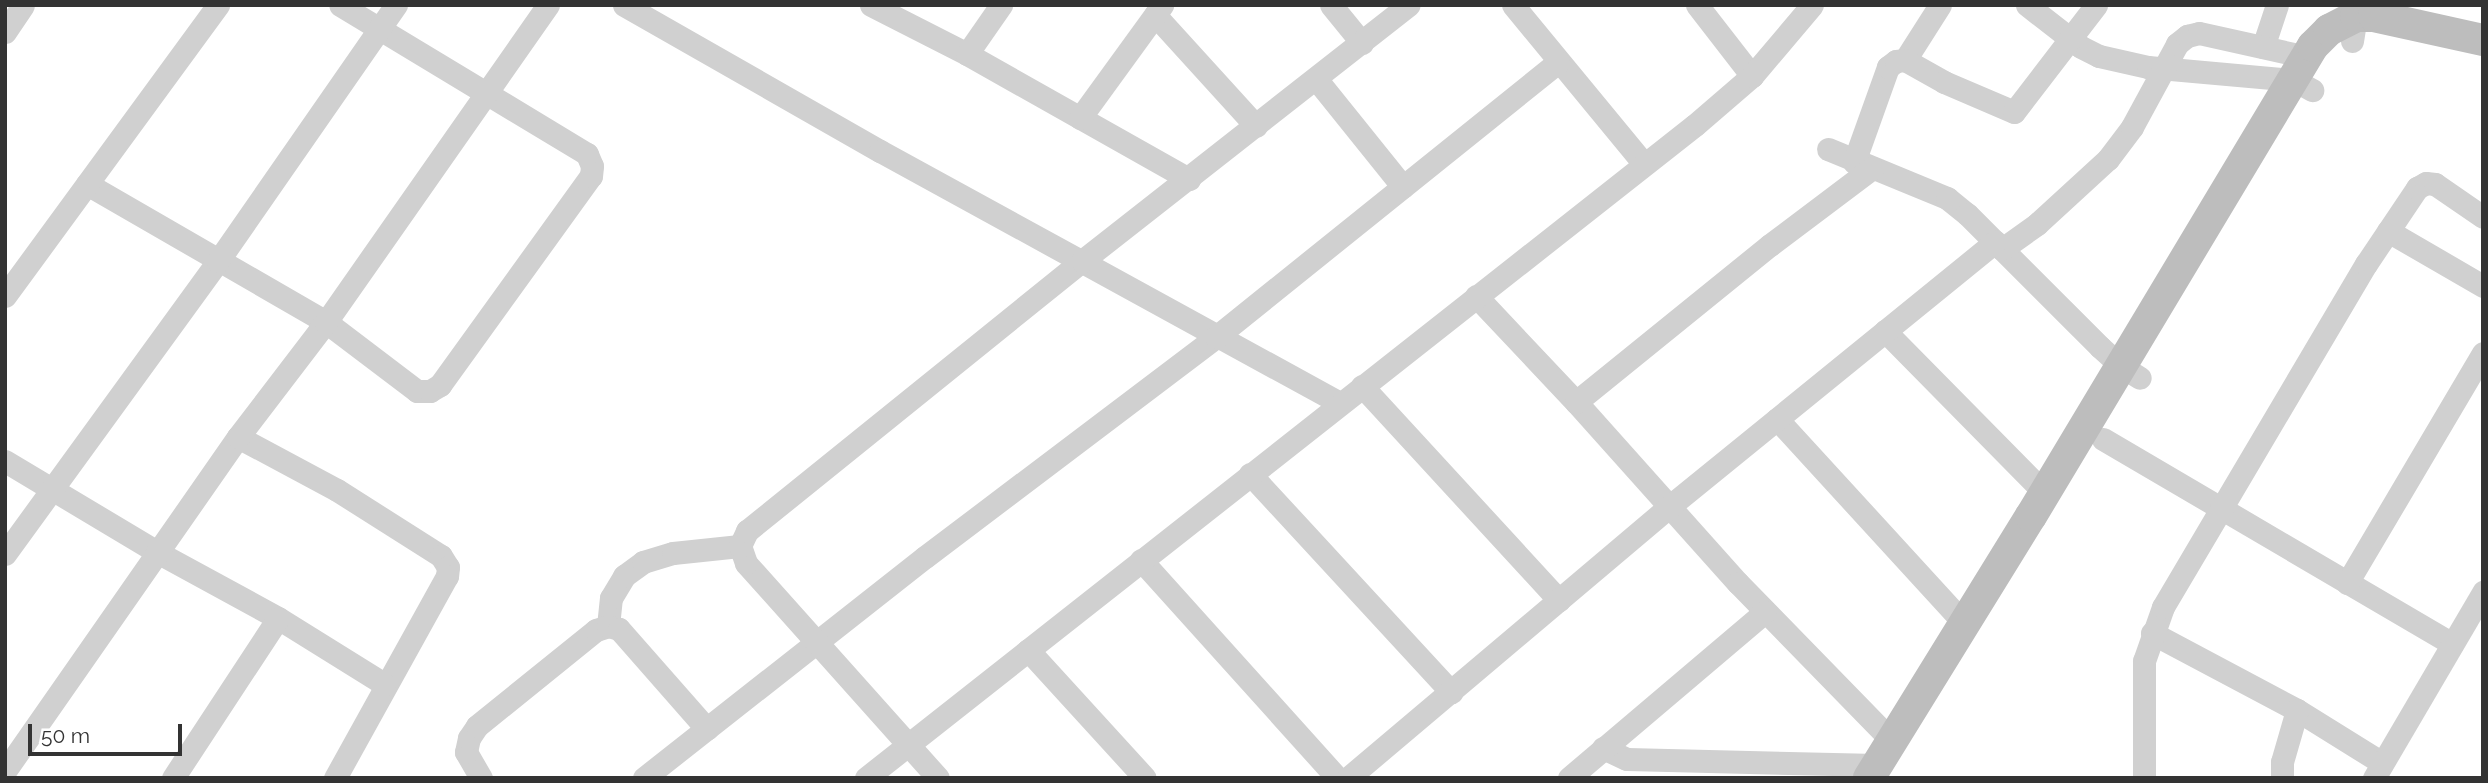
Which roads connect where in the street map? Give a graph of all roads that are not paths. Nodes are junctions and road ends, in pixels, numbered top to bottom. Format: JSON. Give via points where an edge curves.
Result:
{"nodes":[{"id":1,"x":23,"y":5,"type":"edge"},
{"id":2,"x":218,"y":5,"type":"edge"},
{"id":3,"x":340,"y":5,"type":"edge"},
{"id":4,"x":396,"y":5,"type":"edge"},
{"id":5,"x":548,"y":5,"type":"edge"},
{"id":6,"x":624,"y":5,"type":"edge"},
{"id":7,"x":871,"y":5,"type":"edge"},
{"id":8,"x":1001,"y":5,"type":"edge"},
{"id":9,"x":1331,"y":5,"type":"edge"},
{"id":10,"x":1408,"y":5,"type":"edge"},
{"id":11,"x":1513,"y":5,"type":"edge"},
{"id":12,"x":1698,"y":5,"type":"edge"},
{"id":13,"x":1811,"y":5,"type":"edge"},
{"id":14,"x":1940,"y":5,"type":"edge"},
{"id":15,"x":2027,"y":5,"type":"edge"},
{"id":16,"x":2096,"y":5,"type":"edge"},
{"id":17,"x":2277,"y":5,"type":"edge"},
{"id":18,"x":1159,"y":10,"type":"edge"},
{"id":19,"x":2355,"y":21,"type":"edge"},
{"id":20,"x":378,"y":30,"type":"junction"},
{"id":21,"x":5,"y":32,"type":"edge"},
{"id":22,"x":2071,"y":40,"type":"junction"},
{"id":23,"x":2483,"y":40,"type":"edge"},
{"id":24,"x":1362,"y":43,"type":"junction"},
{"id":25,"x":2263,"y":47,"type":"junction"},
{"id":26,"x":967,"y":54,"type":"junction"},
{"id":27,"x":1905,"y":61,"type":"junction"},
{"id":28,"x":1558,"y":62,"type":"junction"},
{"id":29,"x":2483,"y":62,"type":"edge"},
{"id":30,"x":2163,"y":68,"type":"junction"},
{"id":31,"x":1752,"y":76,"type":"junction"},
{"id":32,"x":2304,"y":76,"type":"junction"},
{"id":33,"x":1317,"y":80,"type":"junction"},
{"id":34,"x":488,"y":94,"type":"junction"},
{"id":35,"x":1080,"y":118,"type":"junction"},
{"id":36,"x":1256,"y":127,"type":"junction"},
{"id":37,"x":1828,"y":149,"type":"dead end"},
{"id":38,"x":1644,"y":164,"type":"junction"},
{"id":39,"x":1863,"y":165,"type":"junction"},
{"id":40,"x":1189,"y":179,"type":"junction"},
{"id":41,"x":86,"y":184,"type":"junction"},
{"id":42,"x":1403,"y":187,"type":"junction"},
{"id":43,"x":2483,"y":217,"type":"edge"},
{"id":44,"x":2388,"y":231,"type":"junction"},
{"id":45,"x":1999,"y":245,"type":"junction"},
{"id":46,"x":218,"y":261,"type":"junction"},
{"id":47,"x":1082,"y":261,"type":"junction"},
{"id":48,"x":2483,"y":286,"type":"edge"},
{"id":49,"x":5,"y":296,"type":"edge"},
{"id":50,"x":1476,"y":296,"type":"junction"},
{"id":51,"x":326,"y":322,"type":"junction"},
{"id":52,"x":1885,"y":331,"type":"junction"},
{"id":53,"x":1216,"y":337,"type":"junction"},
{"id":54,"x":2483,"y":353,"type":"edge"},
{"id":55,"x":2131,"y":372,"type":"junction"},
{"id":56,"x":1362,"y":386,"type":"junction"},
{"id":57,"x":1576,"y":402,"type":"junction"},
{"id":58,"x":1340,"y":403,"type":"junction"},
{"id":59,"x":1777,"y":419,"type":"junction"},
{"id":60,"x":238,"y":437,"type":"junction"},
{"id":61,"x":2103,"y":439,"type":"junction"},
{"id":62,"x":5,"y":461,"type":"edge"},
{"id":63,"x":1250,"y":474,"type":"junction"},
{"id":64,"x":51,"y":489,"type":"junction"},
{"id":65,"x":2045,"y":493,"type":"junction"},
{"id":66,"x":1670,"y":506,"type":"junction"},
{"id":67,"x":2221,"y":510,"type":"junction"},
{"id":68,"x":740,"y":546,"type":"junction"},
{"id":69,"x":157,"y":552,"type":"junction"},
{"id":70,"x":5,"y":554,"type":"edge"},
{"id":71,"x":1141,"y":560,"type":"junction"},
{"id":72,"x":2347,"y":583,"type":"junction"},
{"id":73,"x":2483,"y":592,"type":"edge"},
{"id":74,"x":1559,"y":600,"type":"junction"},
{"id":75,"x":1765,"y":612,"type":"junction"},
{"id":76,"x":278,"y":618,"type":"junction"},
{"id":77,"x":1965,"y":624,"type":"junction"},
{"id":78,"x":608,"y":626,"type":"junction"},
{"id":79,"x":2152,"y":633,"type":"junction"},
{"id":80,"x":2452,"y":644,"type":"junction"},
{"id":81,"x":817,"y":645,"type":"junction"},
{"id":82,"x":1028,"y":650,"type":"junction"},
{"id":83,"x":384,"y":684,"type":"junction"},
{"id":84,"x":1451,"y":692,"type":"junction"},
{"id":85,"x":2297,"y":710,"type":"junction"},
{"id":86,"x":707,"y":729,"type":"junction"},
{"id":87,"x":908,"y":745,"type":"junction"},
{"id":88,"x":1603,"y":748,"type":"junction"},
{"id":89,"x":1883,"y":765,"type":"edge"},
{"id":90,"x":2378,"y":770,"type":"edge"},
{"id":91,"x":5,"y":771,"type":"edge"},
{"id":92,"x":173,"y":778,"type":"edge"},
{"id":93,"x":335,"y":778,"type":"edge"},
{"id":94,"x":481,"y":778,"type":"edge"},
{"id":95,"x":644,"y":778,"type":"edge"},
{"id":96,"x":866,"y":778,"type":"edge"},
{"id":97,"x":938,"y":778,"type":"edge"},
{"id":98,"x":1144,"y":778,"type":"edge"},
{"id":99,"x":1337,"y":778,"type":"edge"},
{"id":100,"x":1348,"y":778,"type":"edge"},
{"id":101,"x":1569,"y":778,"type":"edge"},
{"id":102,"x":2144,"y":778,"type":"edge"},
{"id":103,"x":2282,"y":778,"type":"edge"}],
"edges":[{"from":1,"to":21,"type":"street"},
{"from":2,"to":41,"type":"street"},
{"from":3,"to":20,"type":"street"},
{"from":4,"to":20,"type":"street"},
{"from":5,"to":34,"type":"street"},
{"from":6,"to":47,"type":"street"},
{"from":7,"to":26,"type":"street"},
{"from":8,"to":26,"type":"street"},
{"from":9,"to":24,"type":"street"},
{"from":10,"to":24,"type":"street"},
{"from":11,"to":28,"type":"street"},
{"from":12,"to":31,"type":"street"},
{"from":13,"to":31,"type":"street"},
{"from":14,"to":27,"type":"street"},
{"from":15,"to":22,"type":"street"},
{"from":16,"to":22,"type":"street"},
{"from":17,"to":25,"type":"street"},
{"from":18,"to":35,"type":"street"},
{"from":18,"to":36,"type":"street"},
{"from":19,"to":23,"type":"street","via":[[2374,16]]},
{"from":19,"to":29,"type":"street","via":[[2371,38]]},
{"from":19,"to":32,"type":"street","via":[[2329,30]]},
{"from":20,"to":34,"type":"street"},
{"from":20,"to":46,"type":"street"},
{"from":22,"to":27,"type":"street","via":[[2014,112]]},
{"from":22,"to":30,"type":"street","via":[[2099,56]]},
{"from":24,"to":33,"type":"street"},
{"from":25,"to":30,"type":"street","via":[[2199,33],[2177,44]]},
{"from":25,"to":32,"type":"street"},
{"from":26,"to":35,"type":"street"},
{"from":27,"to":39,"type":"street","via":[[1888,67]]},
{"from":28,"to":38,"type":"street"},
{"from":28,"to":42,"type":"street"},
{"from":30,"to":32,"type":"street"},
{"from":30,"to":45,"type":"street","via":[[2132,127],[2108,159],[2037,224]]},
{"from":31,"to":38,"type":"street"},
{"from":32,"to":55,"type":"street"},
{"from":33,"to":36,"type":"street"},
{"from":33,"to":42,"type":"street"},
{"from":34,"to":51,"type":"street"},
{"from":34,"to":51,"type":"street","via":[[587,154],[591,176],[440,385],[430,391],[417,391]]},
{"from":35,"to":40,"type":"street"},
{"from":36,"to":40,"type":"street"},
{"from":37,"to":39,"type":"street"},
{"from":38,"to":50,"type":"street"},
{"from":39,"to":45,"type":"street","via":[[1947,198]]},
{"from":39,"to":57,"type":"street"},
{"from":40,"to":47,"type":"street"},
{"from":41,"to":46,"type":"street"},
{"from":41,"to":49,"type":"street"},
{"from":42,"to":53,"type":"street"},
{"from":43,"to":44,"type":"street","via":[[2435,184],[2426,183],[2417,188]]},
{"from":44,"to":48,"type":"street"},
{"from":44,"to":67,"type":"street"},
{"from":45,"to":52,"type":"street"},
{"from":45,"to":55,"type":"street"},
{"from":46,"to":51,"type":"street"},
{"from":46,"to":64,"type":"street"},
{"from":47,"to":53,"type":"street"},
{"from":47,"to":68,"type":"street","via":[[747,531]]},
{"from":50,"to":56,"type":"street"},
{"from":50,"to":57,"type":"street"},
{"from":51,"to":60,"type":"street"},
{"from":52,"to":59,"type":"street"},
{"from":52,"to":65,"type":"street"},
{"from":53,"to":58,"type":"street"},
{"from":53,"to":81,"type":"street"},
{"from":54,"to":72,"type":"street"},
{"from":55,"to":61,"type":"street"},
{"from":55,"to":65,"type":"street"},
{"from":56,"to":58,"type":"street"},
{"from":56,"to":74,"type":"street"},
{"from":57,"to":66,"type":"street"},
{"from":58,"to":63,"type":"street"},
{"from":59,"to":66,"type":"street"},
{"from":59,"to":77,"type":"street"},
{"from":60,"to":69,"type":"street"},
{"from":60,"to":83,"type":"street","via":[[337,490],[441,556],[448,567]]},
{"from":61,"to":67,"type":"street"},
{"from":61,"to":89,"type":"street"},
{"from":62,"to":64,"type":"street"},
{"from":63,"to":71,"type":"street"},
{"from":63,"to":84,"type":"street"},
{"from":64,"to":69,"type":"street"},
{"from":64,"to":70,"type":"street"},
{"from":65,"to":77,"type":"street"},
{"from":66,"to":74,"type":"street"},
{"from":66,"to":75,"type":"street"},
{"from":67,"to":72,"type":"street"},
{"from":67,"to":79,"type":"street"},
{"from":68,"to":78,"type":"street","via":[[673,553],[643,562],[624,576],[611,597]]},
{"from":68,"to":81,"type":"street","via":[[746,563]]},
{"from":69,"to":76,"type":"street"},
{"from":69,"to":91,"type":"street"},
{"from":71,"to":82,"type":"street"},
{"from":71,"to":99,"type":"street"},
{"from":72,"to":80,"type":"street"},
{"from":73,"to":80,"type":"street"},
{"from":74,"to":84,"type":"street"},
{"from":75,"to":88,"type":"street"},
{"from":75,"to":89,"type":"street"},
{"from":76,"to":83,"type":"street"},
{"from":76,"to":92,"type":"street"},
{"from":77,"to":89,"type":"street"},
{"from":78,"to":86,"type":"street","via":[[619,629]]},
{"from":78,"to":94,"type":"street","via":[[596,630],[477,726],[466,752]]},
{"from":79,"to":85,"type":"street"},
{"from":79,"to":102,"type":"street","via":[[2144,661]]},
{"from":80,"to":90,"type":"street"},
{"from":81,"to":86,"type":"street"},
{"from":81,"to":87,"type":"street"},
{"from":82,"to":87,"type":"street"},
{"from":82,"to":98,"type":"street"},
{"from":83,"to":93,"type":"street"},
{"from":84,"to":100,"type":"street"},
{"from":85,"to":90,"type":"street"},
{"from":85,"to":103,"type":"street"},
{"from":86,"to":95,"type":"street"},
{"from":87,"to":96,"type":"street"},
{"from":87,"to":97,"type":"street"},
{"from":88,"to":89,"type":"street","via":[[1627,759]]},
{"from":88,"to":101,"type":"street"}]}
